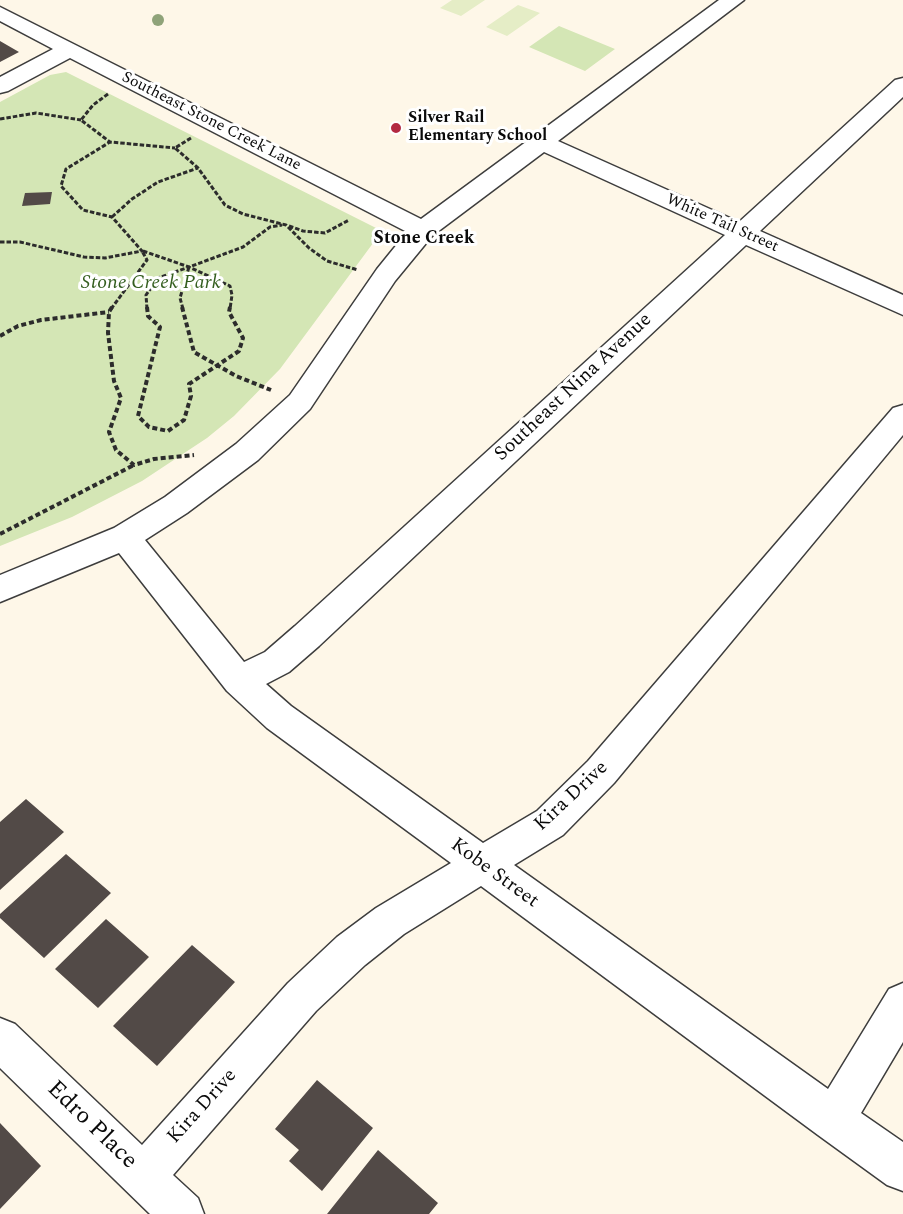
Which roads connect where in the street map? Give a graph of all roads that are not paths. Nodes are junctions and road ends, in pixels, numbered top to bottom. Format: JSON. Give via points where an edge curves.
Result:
{"nodes":[{"id":1,"x":733,"y":0,"type":"edge"},
{"id":2,"x":0,"y":13,"type":"edge"},
{"id":3,"x":70,"y":49,"type":"junction"},
{"id":4,"x":903,"y":85,"type":"edge"},
{"id":5,"x":0,"y":86,"type":"edge"},
{"id":6,"x":541,"y":142,"type":"junction"},
{"id":7,"x":423,"y":230,"type":"junction"},
{"id":8,"x":742,"y":233,"type":"junction"},
{"id":9,"x":903,"y":306,"type":"edge"},
{"id":10,"x":903,"y":416,"type":"edge"},
{"id":11,"x":125,"y":537,"type":"junction"},
{"id":12,"x":0,"y":588,"type":"edge"},
{"id":13,"x":239,"y":681,"type":"junction"},
{"id":14,"x":482,"y":866,"type":"junction"},
{"id":15,"x":903,"y":1003,"type":"edge"},
{"id":16,"x":0,"y":1039,"type":"edge"},
{"id":17,"x":833,"y":1120,"type":"junction"},
{"id":18,"x":903,"y":1169,"type":"edge"},
{"id":19,"x":142,"y":1176,"type":"junction"},
{"id":20,"x":182,"y":1214,"type":"edge"}],
"edges":[{"from":1,"to":6,"type":"street"},
{"from":2,"to":3,"type":"street","name":"Southeast Stone Creek Lane"},
{"from":3,"to":5,"type":"street"},
{"from":3,"to":7,"type":"street","name":"Southeast Stone Creek Lane"},
{"from":4,"to":8,"type":"street","name":"Southeast Nina Avenue"},
{"from":6,"to":7,"type":"street"},
{"from":6,"to":8,"type":"street","name":"White Tail Street"},
{"from":7,"to":11,"type":"street","via":[[386,275],[300,402],[247,452],[176,506]]},
{"from":8,"to":9,"type":"street","name":"White Tail Street"},
{"from":8,"to":13,"type":"street","name":"Southeast Nina Avenue","via":[[307,636],[277,662]]},
{"from":10,"to":14,"type":"street","name":"Kira Drive","via":[[601,772],[550,822]]},
{"from":11,"to":12,"type":"street"},
{"from":11,"to":13,"type":"street","name":"Kobe Street"},
{"from":13,"to":14,"type":"street","name":"Kobe Street","via":[[279,717]]},
{"from":14,"to":17,"type":"street","name":"Kobe Street"},
{"from":14,"to":19,"type":"street","name":"Kira Drive","via":[[390,921],[351,951],[302,997]]},
{"from":15,"to":17,"type":"street"},
{"from":16,"to":19,"type":"street","name":"Edro Place"},
{"from":17,"to":18,"type":"street","name":"Kobe Street"},
{"from":19,"to":20,"type":"street","name":"Edro Place"}]}
